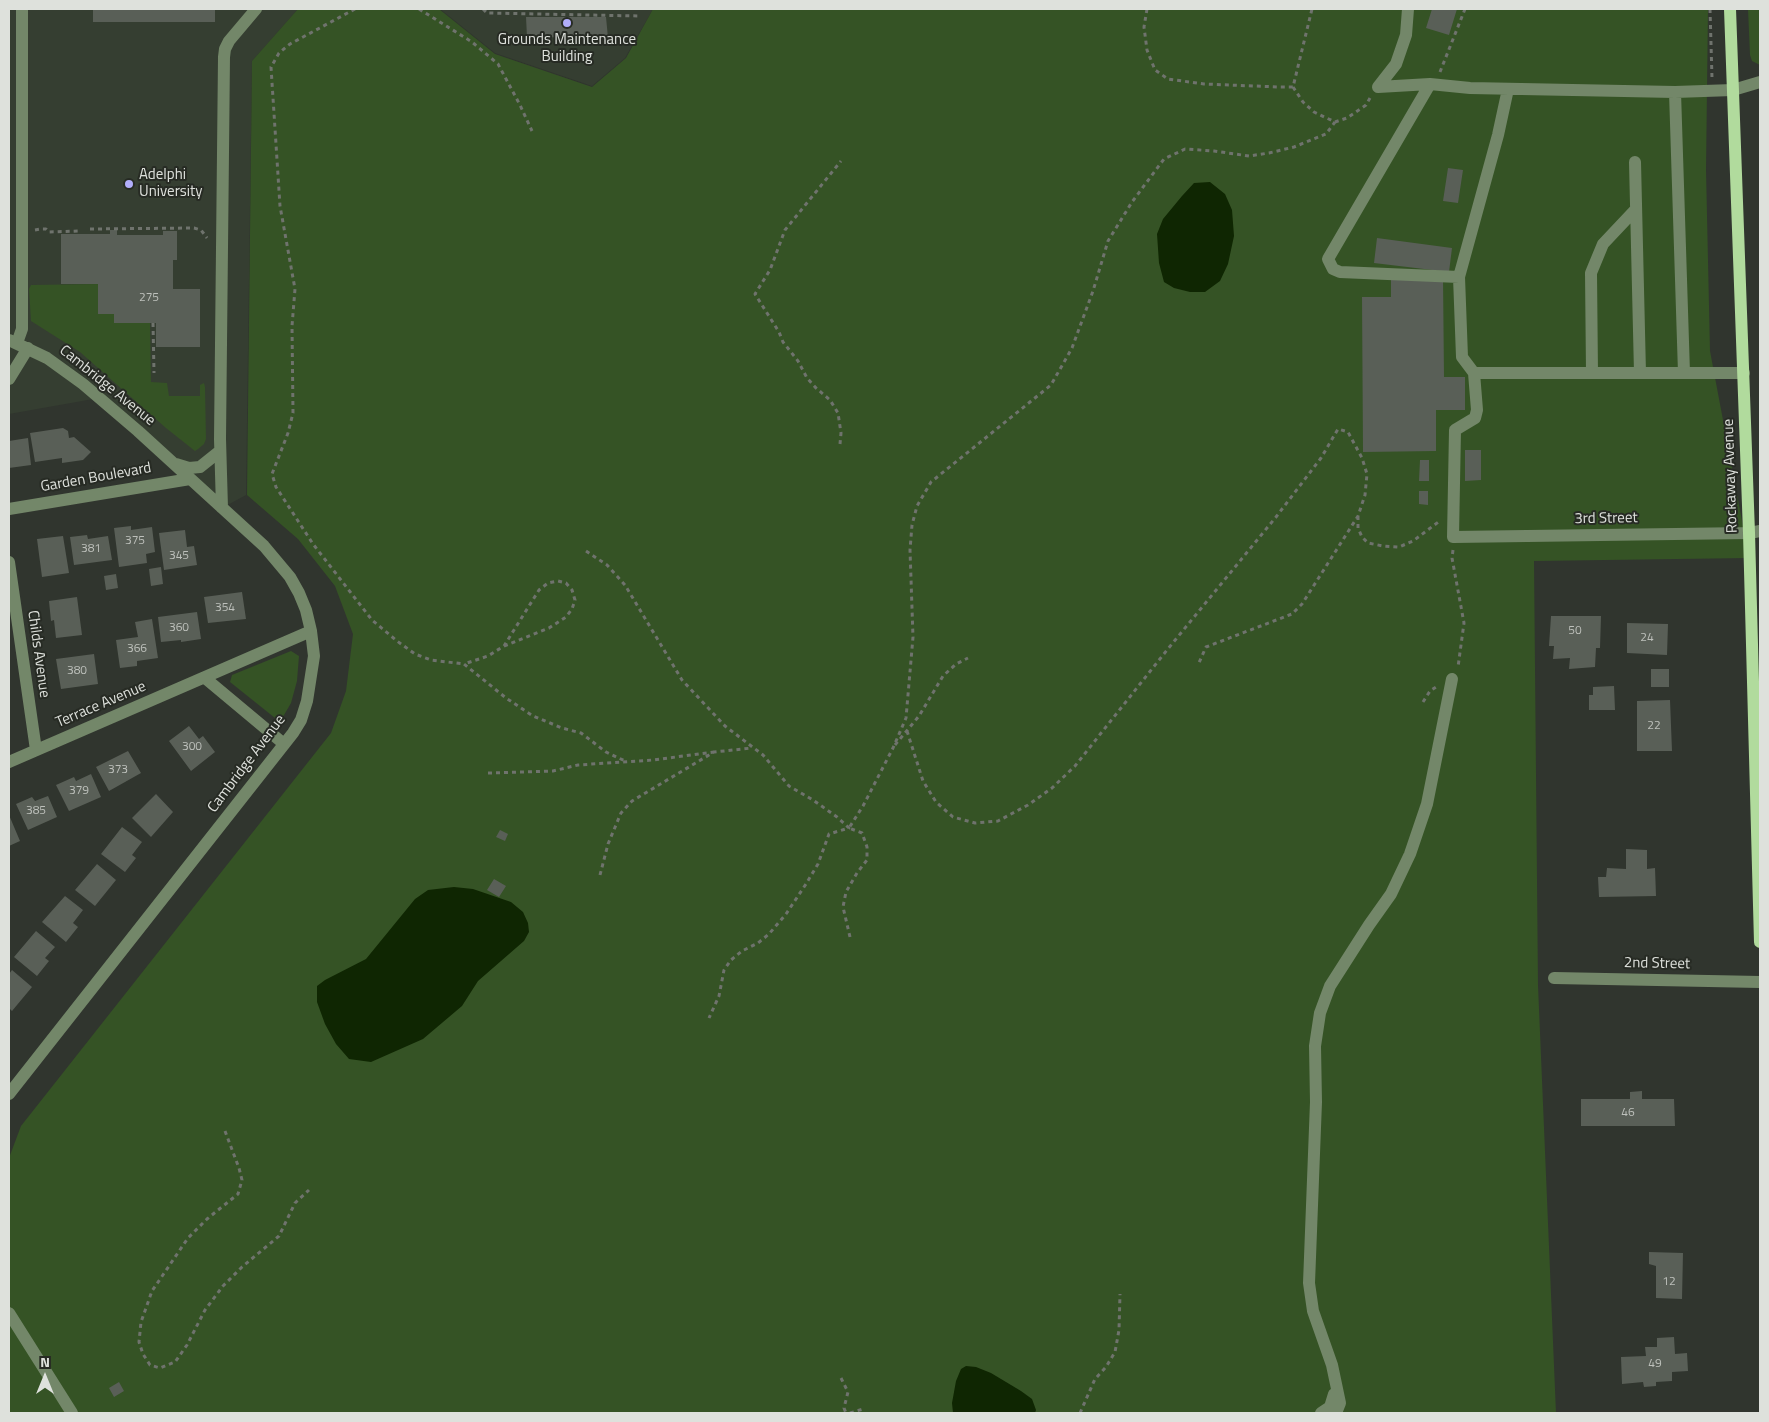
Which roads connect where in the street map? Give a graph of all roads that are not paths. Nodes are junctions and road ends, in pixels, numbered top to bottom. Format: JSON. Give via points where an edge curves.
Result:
{"nodes":[{"id":1,"x":22,"y":9,"type":"edge"},
{"id":2,"x":256,"y":9,"type":"edge"},
{"id":3,"x":1408,"y":9,"type":"edge"},
{"id":4,"x":1730,"y":9,"type":"edge"},
{"id":5,"x":1760,"y":82,"type":"edge"},
{"id":6,"x":1432,"y":84,"type":"junction"},
{"id":7,"x":1508,"y":89,"type":"junction"},
{"id":8,"x":1733,"y":90,"type":"junction"},
{"id":9,"x":1675,"y":92,"type":"junction"},
{"id":10,"x":1635,"y":162,"type":"dead end"},
{"id":11,"x":1636,"y":209,"type":"junction"},
{"id":12,"x":1459,"y":277,"type":"junction"},
{"id":13,"x":18,"y":344,"type":"edge"},
{"id":14,"x":1474,"y":373,"type":"junction"},
{"id":15,"x":1592,"y":373,"type":"junction"},
{"id":16,"x":1640,"y":373,"type":"junction"},
{"id":17,"x":1684,"y":373,"type":"junction"},
{"id":18,"x":1744,"y":373,"type":"junction"},
{"id":19,"x":9,"y":379,"type":"edge"},
{"id":20,"x":220,"y":451,"type":"junction"},
{"id":21,"x":174,"y":464,"type":"junction"},
{"id":22,"x":190,"y":479,"type":"junction"},
{"id":23,"x":222,"y":508,"type":"junction"},
{"id":24,"x":9,"y":509,"type":"edge"},
{"id":25,"x":1754,"y":532,"type":"edge"},
{"id":26,"x":9,"y":562,"type":"edge"},
{"id":27,"x":311,"y":631,"type":"junction"},
{"id":28,"x":205,"y":678,"type":"junction"},
{"id":29,"x":1452,"y":679,"type":"road end"},
{"id":30,"x":284,"y":744,"type":"junction"},
{"id":31,"x":36,"y":750,"type":"junction"},
{"id":32,"x":9,"y":762,"type":"edge"},
{"id":33,"x":1760,"y":942,"type":"edge"},
{"id":34,"x":1554,"y":978,"type":"dead end"},
{"id":35,"x":1760,"y":982,"type":"edge"},
{"id":36,"x":9,"y":1094,"type":"edge"},
{"id":37,"x":9,"y":1313,"type":"edge"},
{"id":38,"x":1336,"y":1387,"type":"junction"},
{"id":39,"x":72,"y":1413,"type":"edge"},
{"id":40,"x":1321,"y":1413,"type":"edge"},
{"id":41,"x":1336,"y":1413,"type":"edge"}],
"edges":[{"from":1,"to":13,"type":"street","via":[[22,329]]},
{"from":2,"to":20,"type":"street","via":[[229,41],[224,57]]},
{"from":3,"to":6,"type":"street","via":[[1406,35],[1396,64],[1378,87]]},
{"from":4,"to":8,"type":"main road","name":"Rockaway Avenue"},
{"from":5,"to":8,"type":"street"},
{"from":6,"to":7,"type":"street"},
{"from":6,"to":12,"type":"street","via":[[1328,259],[1333,269],[1340,272]]},
{"from":7,"to":9,"type":"street"},
{"from":7,"to":12,"type":"street"},
{"from":8,"to":9,"type":"street"},
{"from":8,"to":18,"type":"main road","name":"Rockaway Avenue"},
{"from":9,"to":17,"type":"street"},
{"from":10,"to":11,"type":"street"},
{"from":11,"to":15,"type":"street","via":[[1603,244],[1591,273]]},
{"from":11,"to":16,"type":"street"},
{"from":12,"to":14,"type":"street","via":[[1462,357]]},
{"from":13,"to":19,"type":"street"},
{"from":13,"to":21,"type":"street","name":"Cambridge Avenue","via":[[47,358],[83,384]]},
{"from":14,"to":15,"type":"street"},
{"from":14,"to":25,"type":"street","name":"3rd Street","via":[[1475,418],[1454,430],[1453,537]]},
{"from":15,"to":16,"type":"street"},
{"from":16,"to":17,"type":"street"},
{"from":17,"to":18,"type":"street"},
{"from":18,"to":25,"type":"main road","name":"Rockaway Avenue"},
{"from":20,"to":21,"type":"street","via":[[200,467]]},
{"from":20,"to":23,"type":"street"},
{"from":21,"to":22,"type":"street","name":"Cambridge Avenue"},
{"from":22,"to":23,"type":"street","name":"Cambridge Avenue"},
{"from":22,"to":24,"type":"street","name":"Garden Boulevard"},
{"from":23,"to":27,"type":"street","name":"Cambridge Avenue","via":[[264,546],[290,577],[306,610]]},
{"from":25,"to":33,"type":"main road","name":"Rockaway Avenue"},
{"from":26,"to":31,"type":"street","name":"Childs Avenue"},
{"from":27,"to":28,"type":"street","name":"Terrace Avenue"},
{"from":27,"to":30,"type":"street","name":"Cambridge Avenue","via":[[314,656],[307,702],[300,720]]},
{"from":28,"to":30,"type":"street"},
{"from":28,"to":31,"type":"street","name":"Terrace Avenue"},
{"from":29,"to":38,"type":"street","via":[[1428,804],[1410,854],[1391,894],[1330,986],[1320,1013],[1315,1046],[1309,1283],[1313,1311],[1332,1365]]},
{"from":30,"to":36,"type":"street","name":"Cambridge Avenue"},
{"from":31,"to":32,"type":"street","name":"Terrace Avenue"},
{"from":34,"to":35,"type":"street","name":"2nd Street"},
{"from":37,"to":39,"type":"street"},
{"from":38,"to":40,"type":"street","via":[[1330,1407]]},
{"from":38,"to":41,"type":"street","via":[[1340,1403]]}]}
